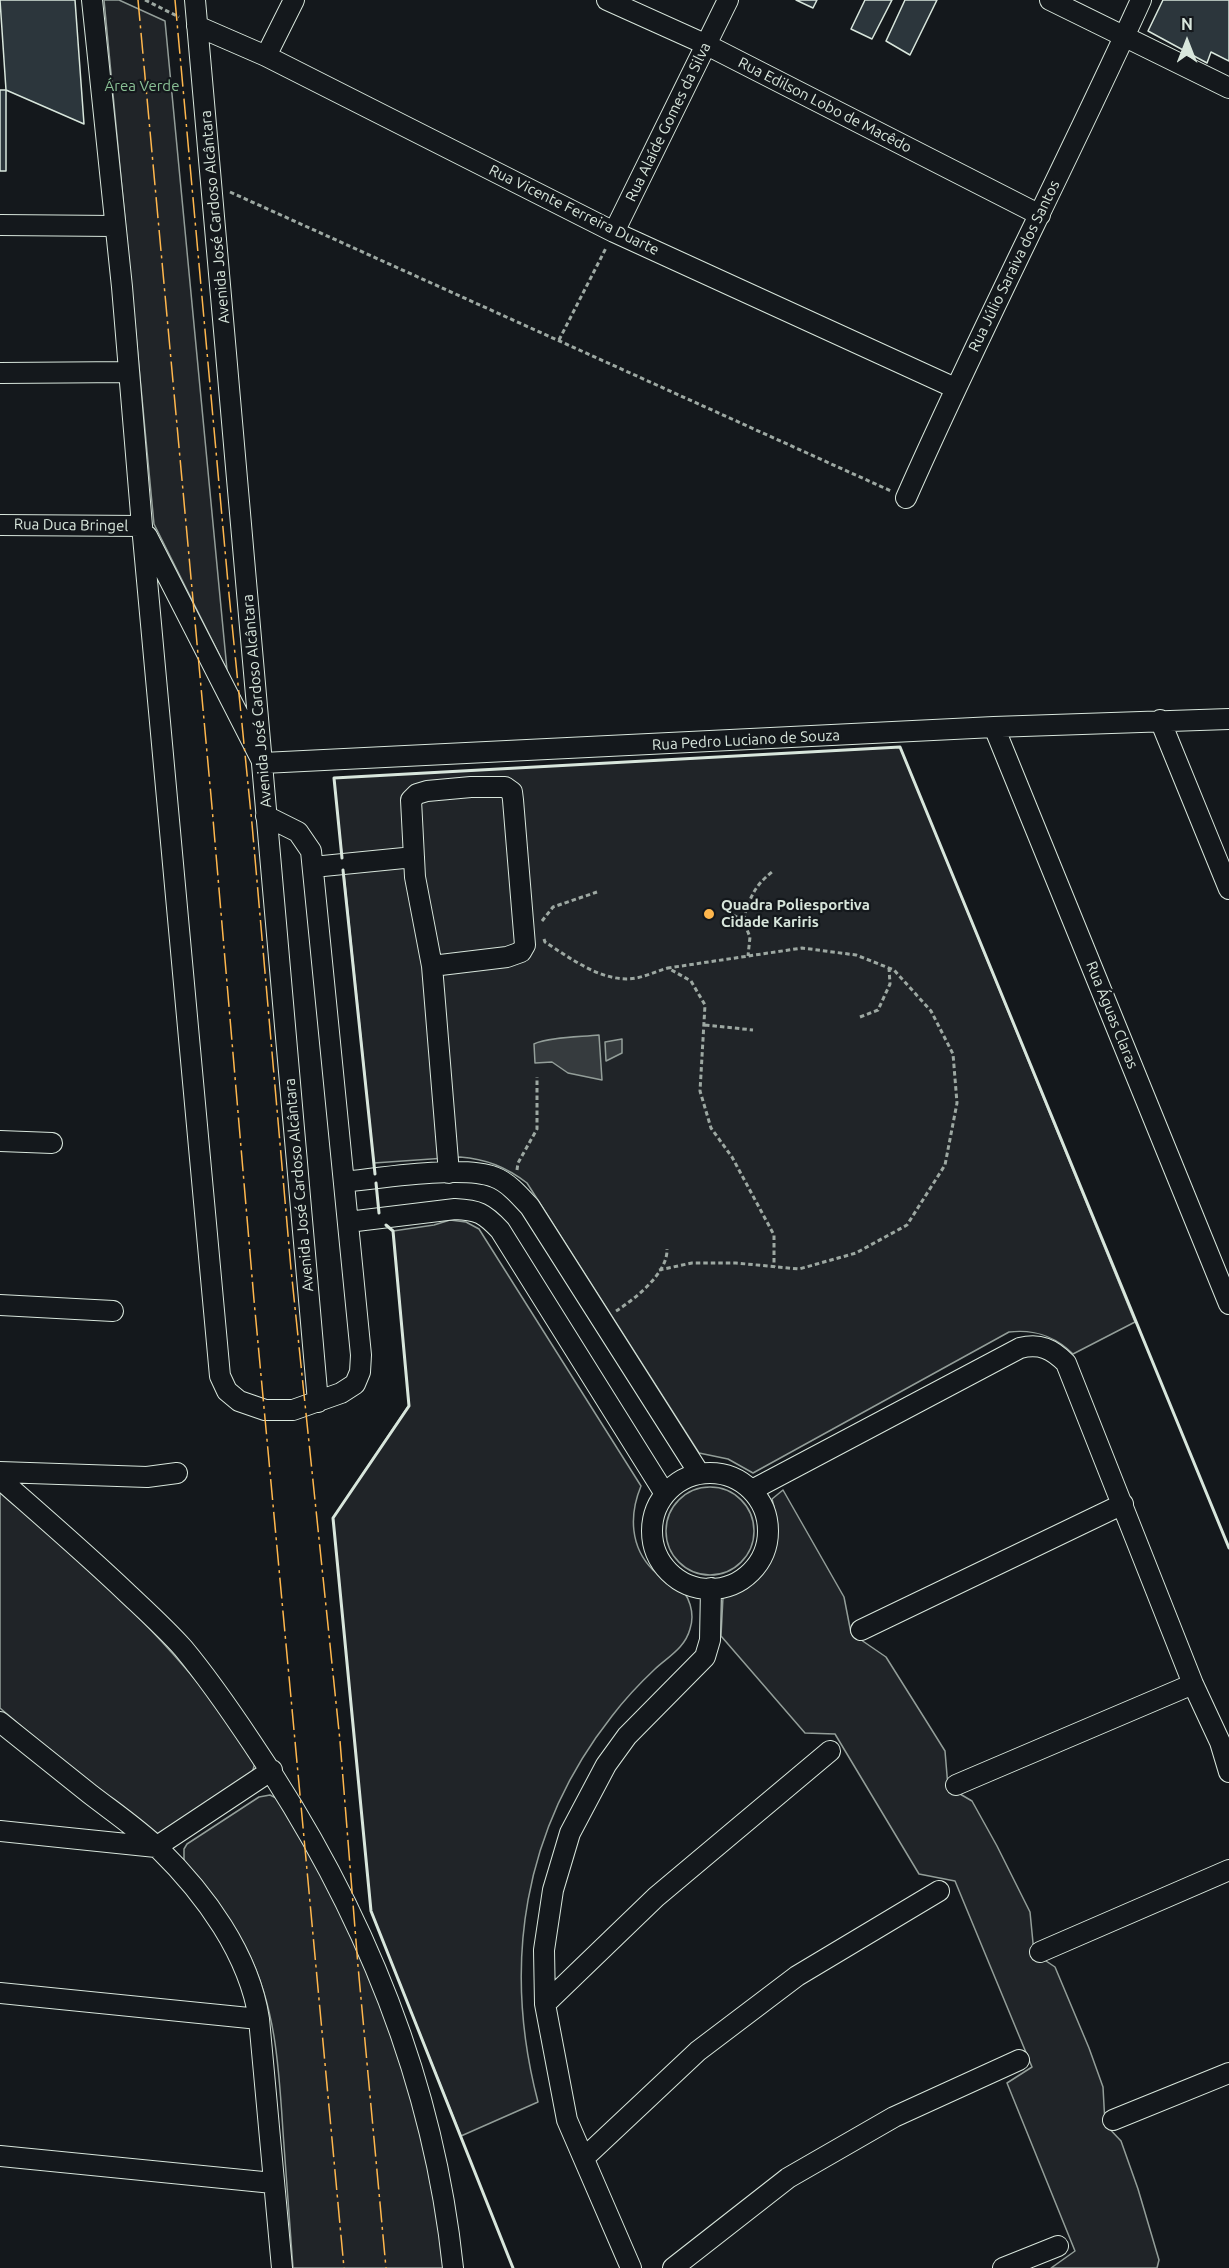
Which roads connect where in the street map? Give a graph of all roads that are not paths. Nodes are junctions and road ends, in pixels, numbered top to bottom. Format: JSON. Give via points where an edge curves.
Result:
{"nodes":[{"id":1,"x":92,"y":0,"type":"edge"},
{"id":2,"x":195,"y":0,"type":"edge"},
{"id":3,"x":294,"y":0,"type":"edge"},
{"id":4,"x":607,"y":0,"type":"edge"},
{"id":5,"x":728,"y":0,"type":"edge"},
{"id":6,"x":1050,"y":0,"type":"edge"},
{"id":7,"x":1141,"y":0,"type":"edge"},
{"id":8,"x":197,"y":26,"type":"junction"},
{"id":9,"x":1125,"y":36,"type":"junction"},
{"id":10,"x":707,"y":45,"type":"junction"},
{"id":11,"x":266,"y":56,"type":"junction"},
{"id":12,"x":1229,"y":88,"type":"edge"},
{"id":13,"x":1040,"y":215,"type":"junction"},
{"id":14,"x":0,"y":225,"type":"edge"},
{"id":15,"x":114,"y":226,"type":"junction"},
{"id":16,"x":614,"y":232,"type":"junction"},
{"id":17,"x":129,"y":372,"type":"junction"},
{"id":18,"x":0,"y":373,"type":"edge"},
{"id":19,"x":955,"y":388,"type":"junction"},
{"id":20,"x":906,"y":498,"type":"road end"},
{"id":21,"x":0,"y":525,"type":"edge"},
{"id":22,"x":141,"y":526,"type":"junction"},
{"id":23,"x":1229,"y":719,"type":"edge"},
{"id":24,"x":1160,"y":720,"type":"junction"},
{"id":25,"x":994,"y":727,"type":"junction"},
{"id":26,"x":263,"y":763,"type":"junction"},
{"id":27,"x":266,"y":816,"type":"junction"},
{"id":28,"x":414,"y":857,"type":"junction"},
{"id":29,"x":313,"y":867,"type":"junction"},
{"id":30,"x":1229,"y":889,"type":"edge"},
{"id":31,"x":432,"y":966,"type":"junction"},
{"id":32,"x":0,"y":1140,"type":"edge"},
{"id":33,"x":52,"y":1143,"type":"dead end"},
{"id":34,"x":449,"y":1173,"type":"junction"},
{"id":35,"x":345,"y":1182,"type":"junction"},
{"id":36,"x":348,"y":1222,"type":"junction"},
{"id":37,"x":1229,"y":1304,"type":"edge"},
{"id":38,"x":0,"y":1305,"type":"edge"},
{"id":39,"x":113,"y":1311,"type":"dead end"},
{"id":40,"x":318,"y":1402,"type":"junction"},
{"id":41,"x":0,"y":1472,"type":"edge"},
{"id":42,"x":177,"y":1473,"type":"dead end"},
{"id":43,"x":699,"y":1473,"type":"junction"},
{"id":44,"x":0,"y":1479,"type":"edge"},
{"id":45,"x":752,"y":1490,"type":"junction"},
{"id":46,"x":665,"y":1494,"type":"junction"},
{"id":47,"x":1123,"y":1504,"type":"junction"},
{"id":48,"x":711,"y":1588,"type":"junction"},
{"id":49,"x":861,"y":1630,"type":"dead end"},
{"id":50,"x":1193,"y":1684,"type":"junction"},
{"id":51,"x":0,"y":1722,"type":"edge"},
{"id":52,"x":830,"y":1751,"type":"dead end"},
{"id":53,"x":272,"y":1770,"type":"junction"},
{"id":54,"x":1229,"y":1772,"type":"edge"},
{"id":55,"x":956,"y":1785,"type":"dead end"},
{"id":56,"x":0,"y":1831,"type":"edge"},
{"id":57,"x":156,"y":1847,"type":"junction"},
{"id":58,"x":1229,"y":1870,"type":"edge"},
{"id":59,"x":939,"y":1892,"type":"dead end"},
{"id":60,"x":1040,"y":1952,"type":"dead end"},
{"id":61,"x":0,"y":1993,"type":"edge"},
{"id":62,"x":545,"y":2004,"type":"junction"},
{"id":63,"x":259,"y":2019,"type":"junction"},
{"id":64,"x":1019,"y":2060,"type":"dead end"},
{"id":65,"x":1229,"y":2073,"type":"edge"},
{"id":66,"x":1113,"y":2120,"type":"dead end"},
{"id":67,"x":0,"y":2156,"type":"edge"},
{"id":68,"x":584,"y":2158,"type":"junction"},
{"id":69,"x":273,"y":2183,"type":"junction"},
{"id":70,"x":1058,"y":2246,"type":"dead end"},
{"id":71,"x":282,"y":2268,"type":"edge"},
{"id":72,"x":453,"y":2268,"type":"edge"},
{"id":73,"x":631,"y":2268,"type":"edge"},
{"id":74,"x":673,"y":2268,"type":"edge"},
{"id":75,"x":1003,"y":2268,"type":"edge"}],
"edges":[{"from":1,"to":15,"type":"street"},
{"from":2,"to":8,"type":"street","name":"Avenida José Cardoso Alcântara"},
{"from":3,"to":11,"type":"street"},
{"from":4,"to":10,"type":"street","name":"Rua Edilson Lobo de Macêdo"},
{"from":5,"to":10,"type":"street","name":"Rua Alaíde Gomes da Silva"},
{"from":6,"to":9,"type":"street"},
{"from":7,"to":9,"type":"street","name":"Rua Júlio Saraiva dos Santos"},
{"from":8,"to":11,"type":"street","name":"Rua Vicente Ferreira Duarte"},
{"from":8,"to":26,"type":"street","name":"Avenida José Cardoso Alcântara"},
{"from":9,"to":12,"type":"street"},
{"from":9,"to":13,"type":"street","name":"Rua Júlio Saraiva dos Santos"},
{"from":10,"to":13,"type":"street","name":"Rua Edilson Lobo de Macêdo"},
{"from":10,"to":16,"type":"street","name":"Rua Alaíde Gomes da Silva"},
{"from":11,"to":16,"type":"street","name":"Rua Vicente Ferreira Duarte"},
{"from":13,"to":19,"type":"street","name":"Rua Júlio Saraiva dos Santos"},
{"from":14,"to":15,"type":"street"},
{"from":15,"to":17,"type":"street"},
{"from":16,"to":19,"type":"street","name":"Rua Vicente Ferreira Duarte"},
{"from":17,"to":18,"type":"street"},
{"from":17,"to":22,"type":"street"},
{"from":19,"to":20,"type":"street","name":"Rua Júlio Saraiva dos Santos"},
{"from":21,"to":22,"type":"street","name":"Rua Duca Bringel"},
{"from":22,"to":26,"type":"street"},
{"from":22,"to":40,"type":"street","via":[[220,1376],[227,1391],[239,1401],[265,1410],[293,1410]]},
{"from":23,"to":24,"type":"street","name":"Rua Pedro Luciano de Souza"},
{"from":24,"to":25,"type":"street","name":"Rua Pedro Luciano de Souza"},
{"from":24,"to":30,"type":"street"},
{"from":25,"to":26,"type":"street","name":"Rua Pedro Luciano de Souza"},
{"from":25,"to":37,"type":"street","name":"Rua Águas Claras"},
{"from":26,"to":27,"type":"street","name":"Avenida José Cardoso Alcântara"},
{"from":27,"to":29,"type":"street","via":[[298,832],[311,851]]},
{"from":27,"to":40,"type":"street","name":"Avenida José Cardoso Alcântara"},
{"from":28,"to":29,"type":"street"},
{"from":28,"to":31,"type":"street"},
{"from":28,"to":31,"type":"street","via":[[410,811],[411,800],[417,794],[471,787],[505,787],[512,792],[525,945],[521,952],[507,957]]},
{"from":29,"to":35,"type":"street"},
{"from":31,"to":34,"type":"street"},
{"from":32,"to":33,"type":"street"},
{"from":34,"to":35,"type":"street"},
{"from":34,"to":43,"type":"street","via":[[496,1177],[530,1207]]},
{"from":35,"to":36,"type":"street"},
{"from":36,"to":40,"type":"street","via":[[360,1372],[355,1384]]},
{"from":36,"to":46,"type":"street","via":[[455,1209],[486,1215],[500,1230]]},
{"from":38,"to":39,"type":"street"},
{"from":41,"to":42,"type":"street","via":[[147,1477]]},
{"from":43,"to":45,"type":"street","via":[[736,1478]]},
{"from":43,"to":46,"type":"street"},
{"from":44,"to":53,"type":"street","via":[[182,1647]]},
{"from":45,"to":47,"type":"street","via":[[1031,1345],[1049,1349],[1066,1363]]},
{"from":45,"to":48,"type":"street","via":[[763,1506],[767,1544],[759,1562],[746,1576]]},
{"from":46,"to":48,"type":"street","via":[[652,1528],[654,1547],[662,1564],[692,1586]]},
{"from":47,"to":49,"type":"street"},
{"from":47,"to":50,"type":"street"},
{"from":48,"to":62,"type":"street","via":[[710,1640],[705,1657],[627,1736],[606,1765],[570,1833],[553,1890],[544,1950]]},
{"from":50,"to":54,"type":"street","via":[[1220,1742]]},
{"from":50,"to":55,"type":"street"},
{"from":51,"to":57,"type":"street"},
{"from":52,"to":62,"type":"street","via":[[656,1897]]},
{"from":53,"to":57,"type":"street"},
{"from":53,"to":72,"type":"street","via":[[332,1874],[395,2013],[426,2115]]},
{"from":56,"to":57,"type":"street"},
{"from":57,"to":63,"type":"street","via":[[223,1928],[247,1973]]},
{"from":58,"to":60,"type":"street"},
{"from":59,"to":68,"type":"street","via":[[797,1976],[698,2051]]},
{"from":61,"to":63,"type":"street"},
{"from":62,"to":68,"type":"street","via":[[567,2120]]},
{"from":63,"to":69,"type":"street"},
{"from":64,"to":74,"type":"street","via":[[894,2117],[788,2178]]},
{"from":65,"to":66,"type":"street"},
{"from":67,"to":69,"type":"street"},
{"from":68,"to":73,"type":"street"},
{"from":69,"to":71,"type":"street"},
{"from":70,"to":75,"type":"street"}]}
